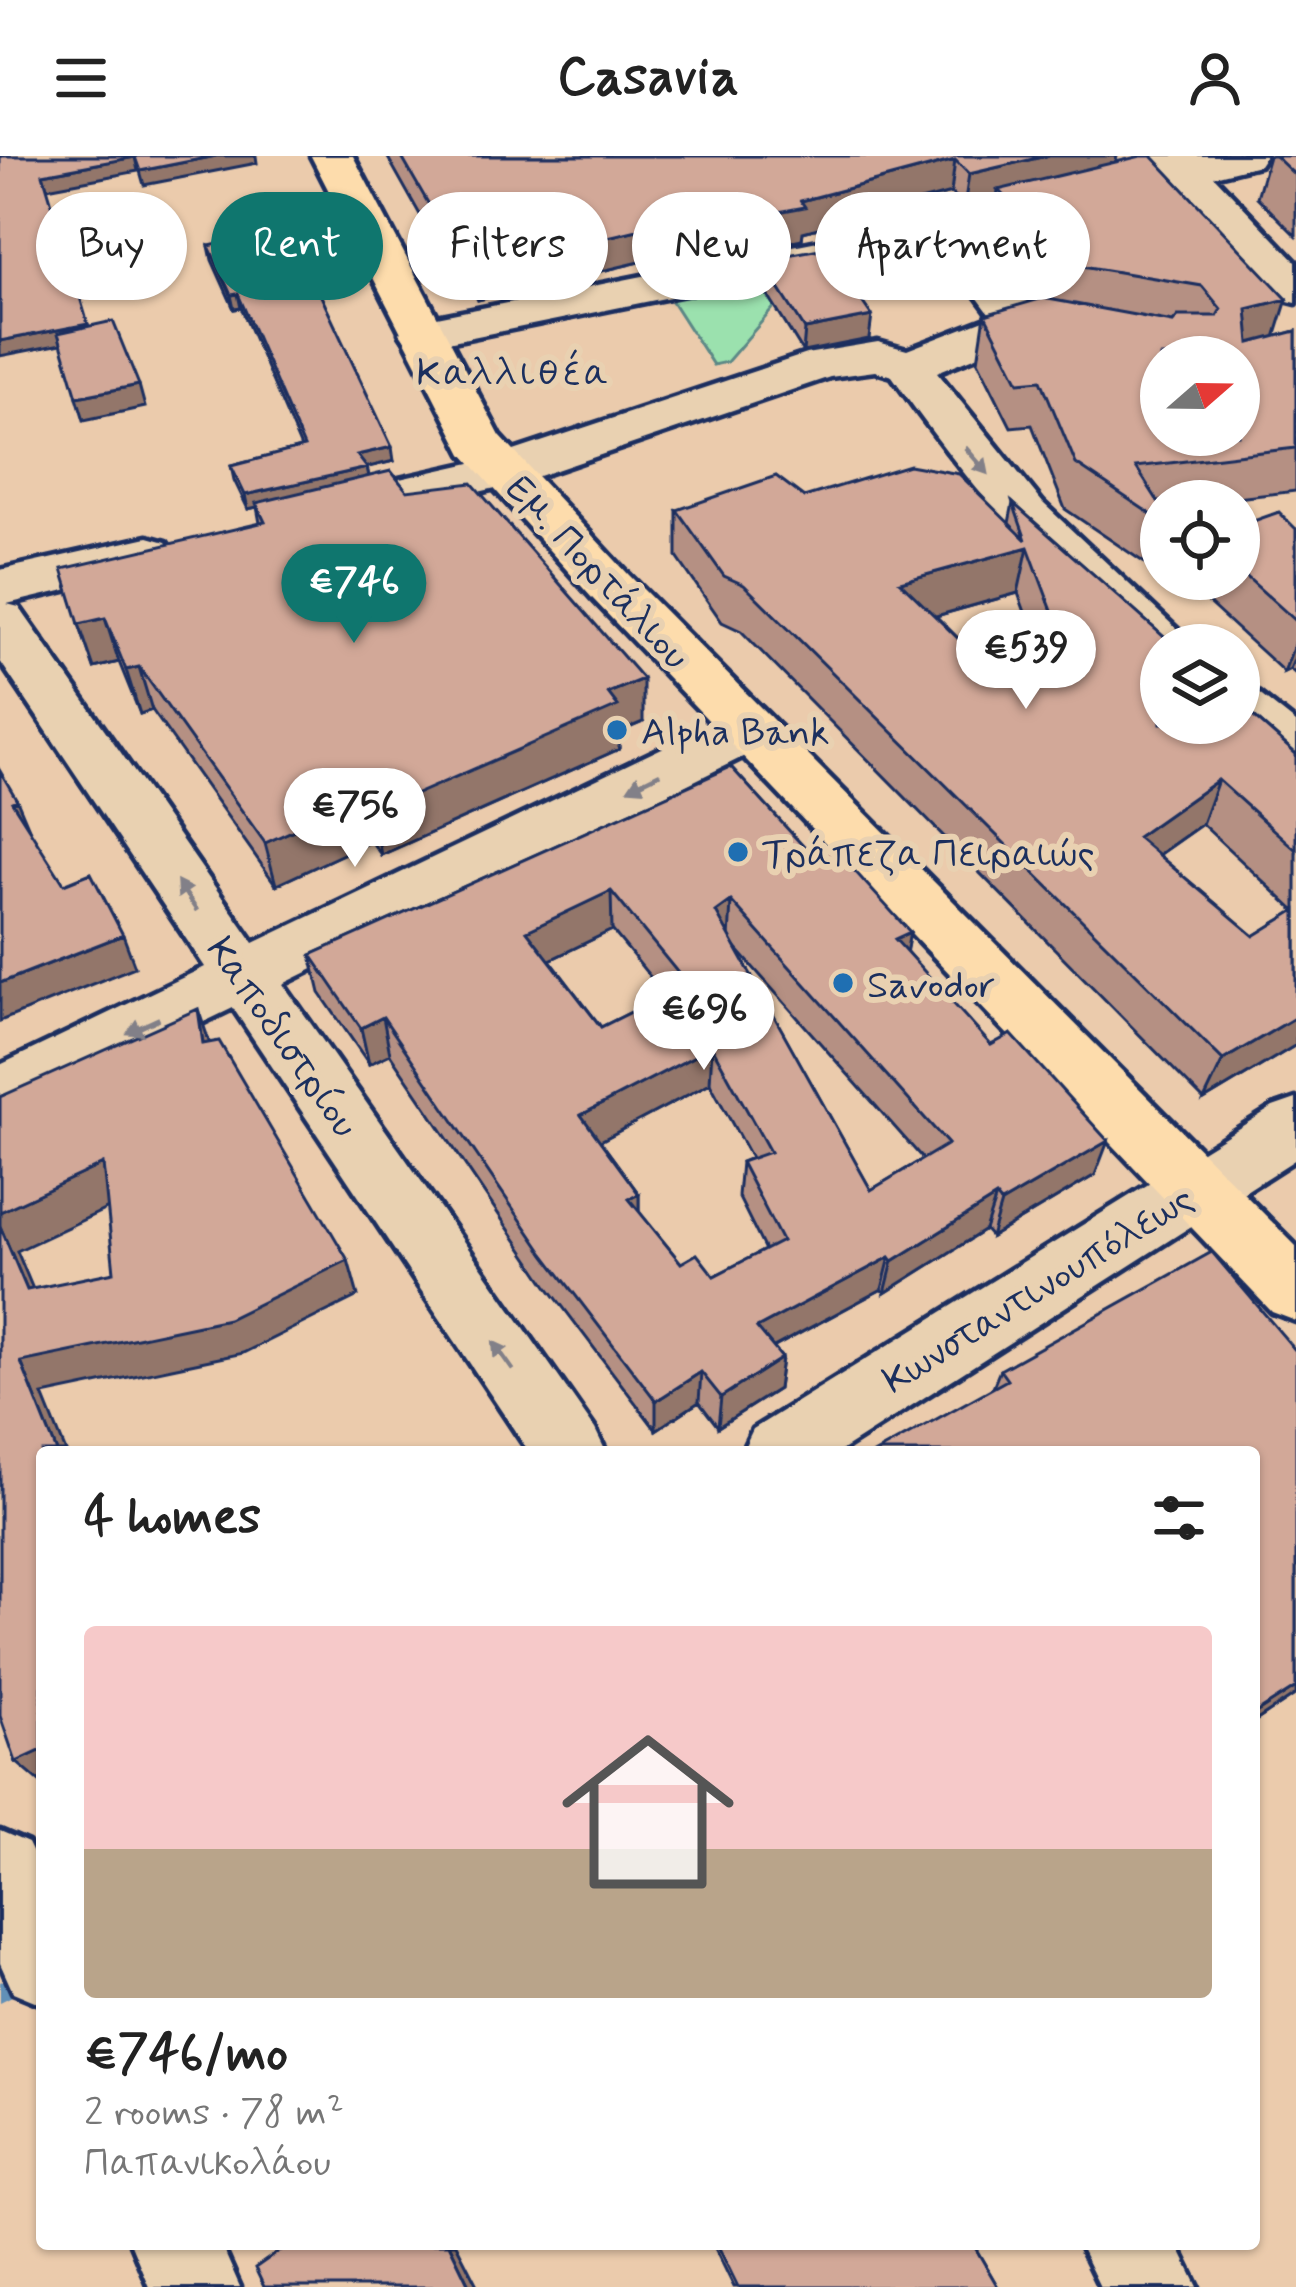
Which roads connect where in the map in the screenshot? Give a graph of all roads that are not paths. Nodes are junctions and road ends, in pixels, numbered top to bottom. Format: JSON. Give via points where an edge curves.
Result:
{"nodes":[{"id":1,"x":332,"y":156,"type":"edge"},
{"id":2,"x":1244,"y":156,"type":"edge"},
{"id":3,"x":1178,"y":163,"type":"edge"},
{"id":4,"x":1075,"y":192,"type":"edge"},
{"id":5,"x":815,"y":255,"type":"edge"},
{"id":6,"x":1296,"y":289,"type":"edge"},
{"id":7,"x":1003,"y":300,"type":"edge"},
{"id":8,"x":1020,"y":322,"type":"junction"},
{"id":9,"x":423,"y":333,"type":"junction"},
{"id":10,"x":1140,"y":341,"type":"edge"},
{"id":11,"x":909,"y":366,"type":"junction"},
{"id":12,"x":504,"y":471,"type":"junction"},
{"id":13,"x":298,"y":519,"type":"edge"},
{"id":14,"x":183,"y":546,"type":"edge"},
{"id":15,"x":0,"y":589,"type":"edge"},
{"id":16,"x":0,"y":620,"type":"edge"},
{"id":17,"x":1140,"y":625,"type":"edge"},
{"id":18,"x":1260,"y":724,"type":"edge"},
{"id":19,"x":749,"y":730,"type":"junction"},
{"id":20,"x":1296,"y":752,"type":"edge"},
{"id":21,"x":244,"y":978,"type":"junction"},
{"id":22,"x":0,"y":1094,"type":"edge"},
{"id":23,"x":1296,"y":1126,"type":"edge"},
{"id":24,"x":1198,"y":1186,"type":"junction"},
{"id":25,"x":1296,"y":1292,"type":"edge"},
{"id":26,"x":566,"y":1446,"type":"edge"},
{"id":27,"x":787,"y":1446,"type":"edge"},
{"id":28,"x":178,"y":2250,"type":"edge"},
{"id":29,"x":1127,"y":2250,"type":"edge"},
{"id":30,"x":195,"y":2287,"type":"edge"},
{"id":31,"x":1153,"y":2287,"type":"edge"}],
"edges":[{"from":1,"to":9,"type":"main road","name":"Εμ. Πορτάλιου"},
{"from":2,"to":3,"type":"street"},
{"from":3,"to":4,"type":"street"},
{"from":3,"to":6,"type":"street"},
{"from":5,"to":9,"type":"street"},
{"from":7,"to":8,"type":"street"},
{"from":8,"to":10,"type":"street"},
{"from":8,"to":11,"type":"street"},
{"from":9,"to":12,"type":"main road","name":"Εμ. Πορτάλιου","via":[[469,428]]},
{"from":11,"to":12,"type":"street","via":[[878,356],[823,364]]},
{"from":11,"to":17,"type":"street","one_way":true,"via":[[965,447]]},
{"from":12,"to":13,"type":"street"},
{"from":12,"to":19,"type":"main road","name":"Εμ. Πορτάλιου"},
{"from":14,"to":15,"type":"street"},
{"from":21,"to":16,"type":"street","name":"Καποδιστρίου","one_way":true},
{"from":18,"to":20,"type":"street"},
{"from":19,"to":21,"type":"street","one_way":true},
{"from":19,"to":24,"type":"main road","name":"Εμ. Πορτάλιου"},
{"from":21,"to":22,"type":"street","one_way":true},
{"from":26,"to":21,"type":"street","name":"Καποδιστρίου","one_way":true},
{"from":23,"to":24,"type":"street","name":"Κωνσταντινουπόλεως"},
{"from":24,"to":25,"type":"main road","name":"Εμ. Πορτάλιου"},
{"from":24,"to":27,"type":"street","name":"Κωνσταντινουπόλεως"},
{"from":28,"to":30,"type":"street"},
{"from":29,"to":31,"type":"street"}]}
